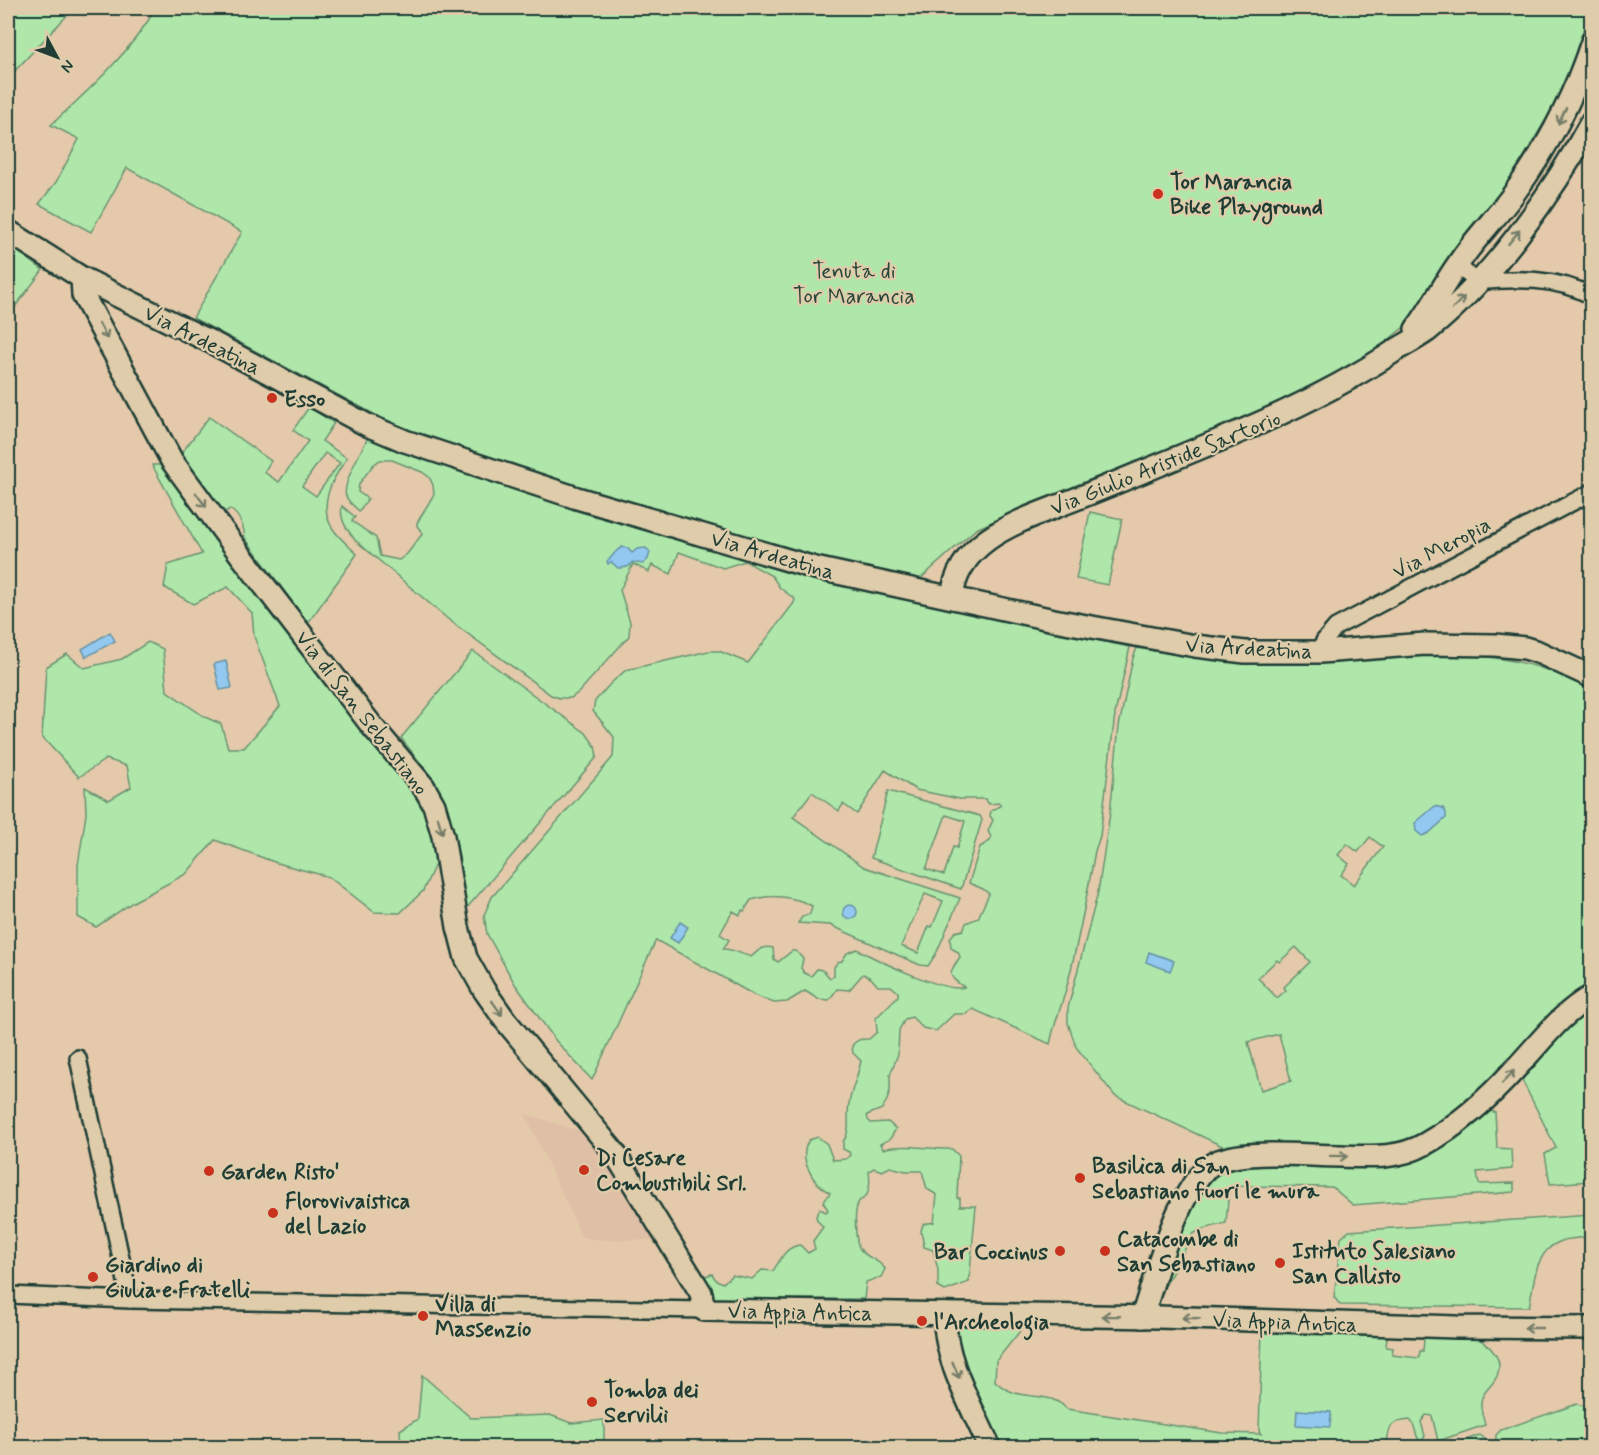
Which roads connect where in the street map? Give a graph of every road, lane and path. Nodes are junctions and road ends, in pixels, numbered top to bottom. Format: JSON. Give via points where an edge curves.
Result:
{"nodes":[{"id":1,"x":1592,"y":42,"type":"edge"},
{"id":2,"x":1592,"y":121,"type":"edge"},
{"id":3,"x":8,"y":231,"type":"edge"},
{"id":4,"x":1456,"y":265,"type":"junction"},
{"id":5,"x":82,"y":278,"type":"junction"},
{"id":6,"x":1477,"y":282,"type":"junction"},
{"id":7,"x":1592,"y":296,"type":"edge"},
{"id":8,"x":1403,"y":346,"type":"junction"},
{"id":9,"x":1592,"y":492,"type":"edge"},
{"id":10,"x":952,"y":598,"type":"junction"},
{"id":11,"x":1321,"y":652,"type":"junction"},
{"id":12,"x":1592,"y":677,"type":"edge"},
{"id":13,"x":1592,"y":996,"type":"edge"},
{"id":14,"x":78,"y":1058,"type":"dead end"},
{"id":15,"x":8,"y":1295,"type":"edge"},
{"id":16,"x":130,"y":1300,"type":"junction"},
{"id":17,"x":704,"y":1310,"type":"junction"},
{"id":18,"x":945,"y":1314,"type":"junction"},
{"id":19,"x":1142,"y":1317,"type":"junction"},
{"id":20,"x":1592,"y":1328,"type":"edge"},
{"id":21,"x":990,"y":1448,"type":"edge"}],
"edges":[{"from":1,"to":4,"type":"main road","name":"Via Giulio Aristide Sartorio","one_way":true,"via":[[1574,92],[1540,155],[1514,194]]},
{"from":6,"to":2,"type":"main road","name":"Via Giulio Aristide Sartorio","one_way":true,"via":[[1539,206]]},
{"from":3,"to":5,"type":"main road","name":"Via Ardeatina"},
{"from":4,"to":6,"type":"street"},
{"from":4,"to":8,"type":"main road","name":"Via Giulio Aristide Sartorio"},
{"from":5,"to":10,"type":"main road","name":"Via Ardeatina","via":[[405,441],[577,498],[815,568]]},
{"from":5,"to":17,"type":"main road","name":"Via di San Sebastiano","one_way":true,"via":[[83,295],[172,461],[365,717],[424,787],[443,836],[466,958],[505,1020],[614,1152],[701,1293]]},
{"from":6,"to":7,"type":"street","via":[[1556,282]]},
{"from":8,"to":6,"type":"main road","name":"Via Giulio Aristide Sartorio","one_way":true,"via":[[1442,318]]},
{"from":8,"to":10,"type":"main road","name":"Via Giulio Aristide Sartorio","via":[[1302,405],[995,534],[981,543],[962,567]]},
{"from":9,"to":11,"type":"street","name":"Via Meropia","via":[[1336,627],[1324,641]]},
{"from":10,"to":11,"type":"main road","name":"Via Ardeatina","via":[[1195,646],[1245,652]]},
{"from":11,"to":12,"type":"main road","name":"Via Ardeatina","via":[[1425,644],[1509,646],[1547,656]]},
{"from":19,"to":13,"type":"main road","one_way":true,"via":[[1182,1205],[1195,1180],[1210,1165],[1240,1156],[1371,1157],[1416,1149],[1484,1101],[1567,1014]]},
{"from":14,"to":16,"type":"street"},
{"from":15,"to":16,"type":"street","name":"Via Appia Antica"},
{"from":16,"to":17,"type":"street","name":"Via Appia Antica"},
{"from":17,"to":18,"type":"main road","name":"Via Appia Antica"},
{"from":19,"to":18,"type":"main road","name":"Via Appia Antica","one_way":true},
{"from":18,"to":21,"type":"main road","one_way":true,"via":[[950,1355]]},
{"from":20,"to":19,"type":"main road","name":"Via Appia Antica","one_way":true}]}
